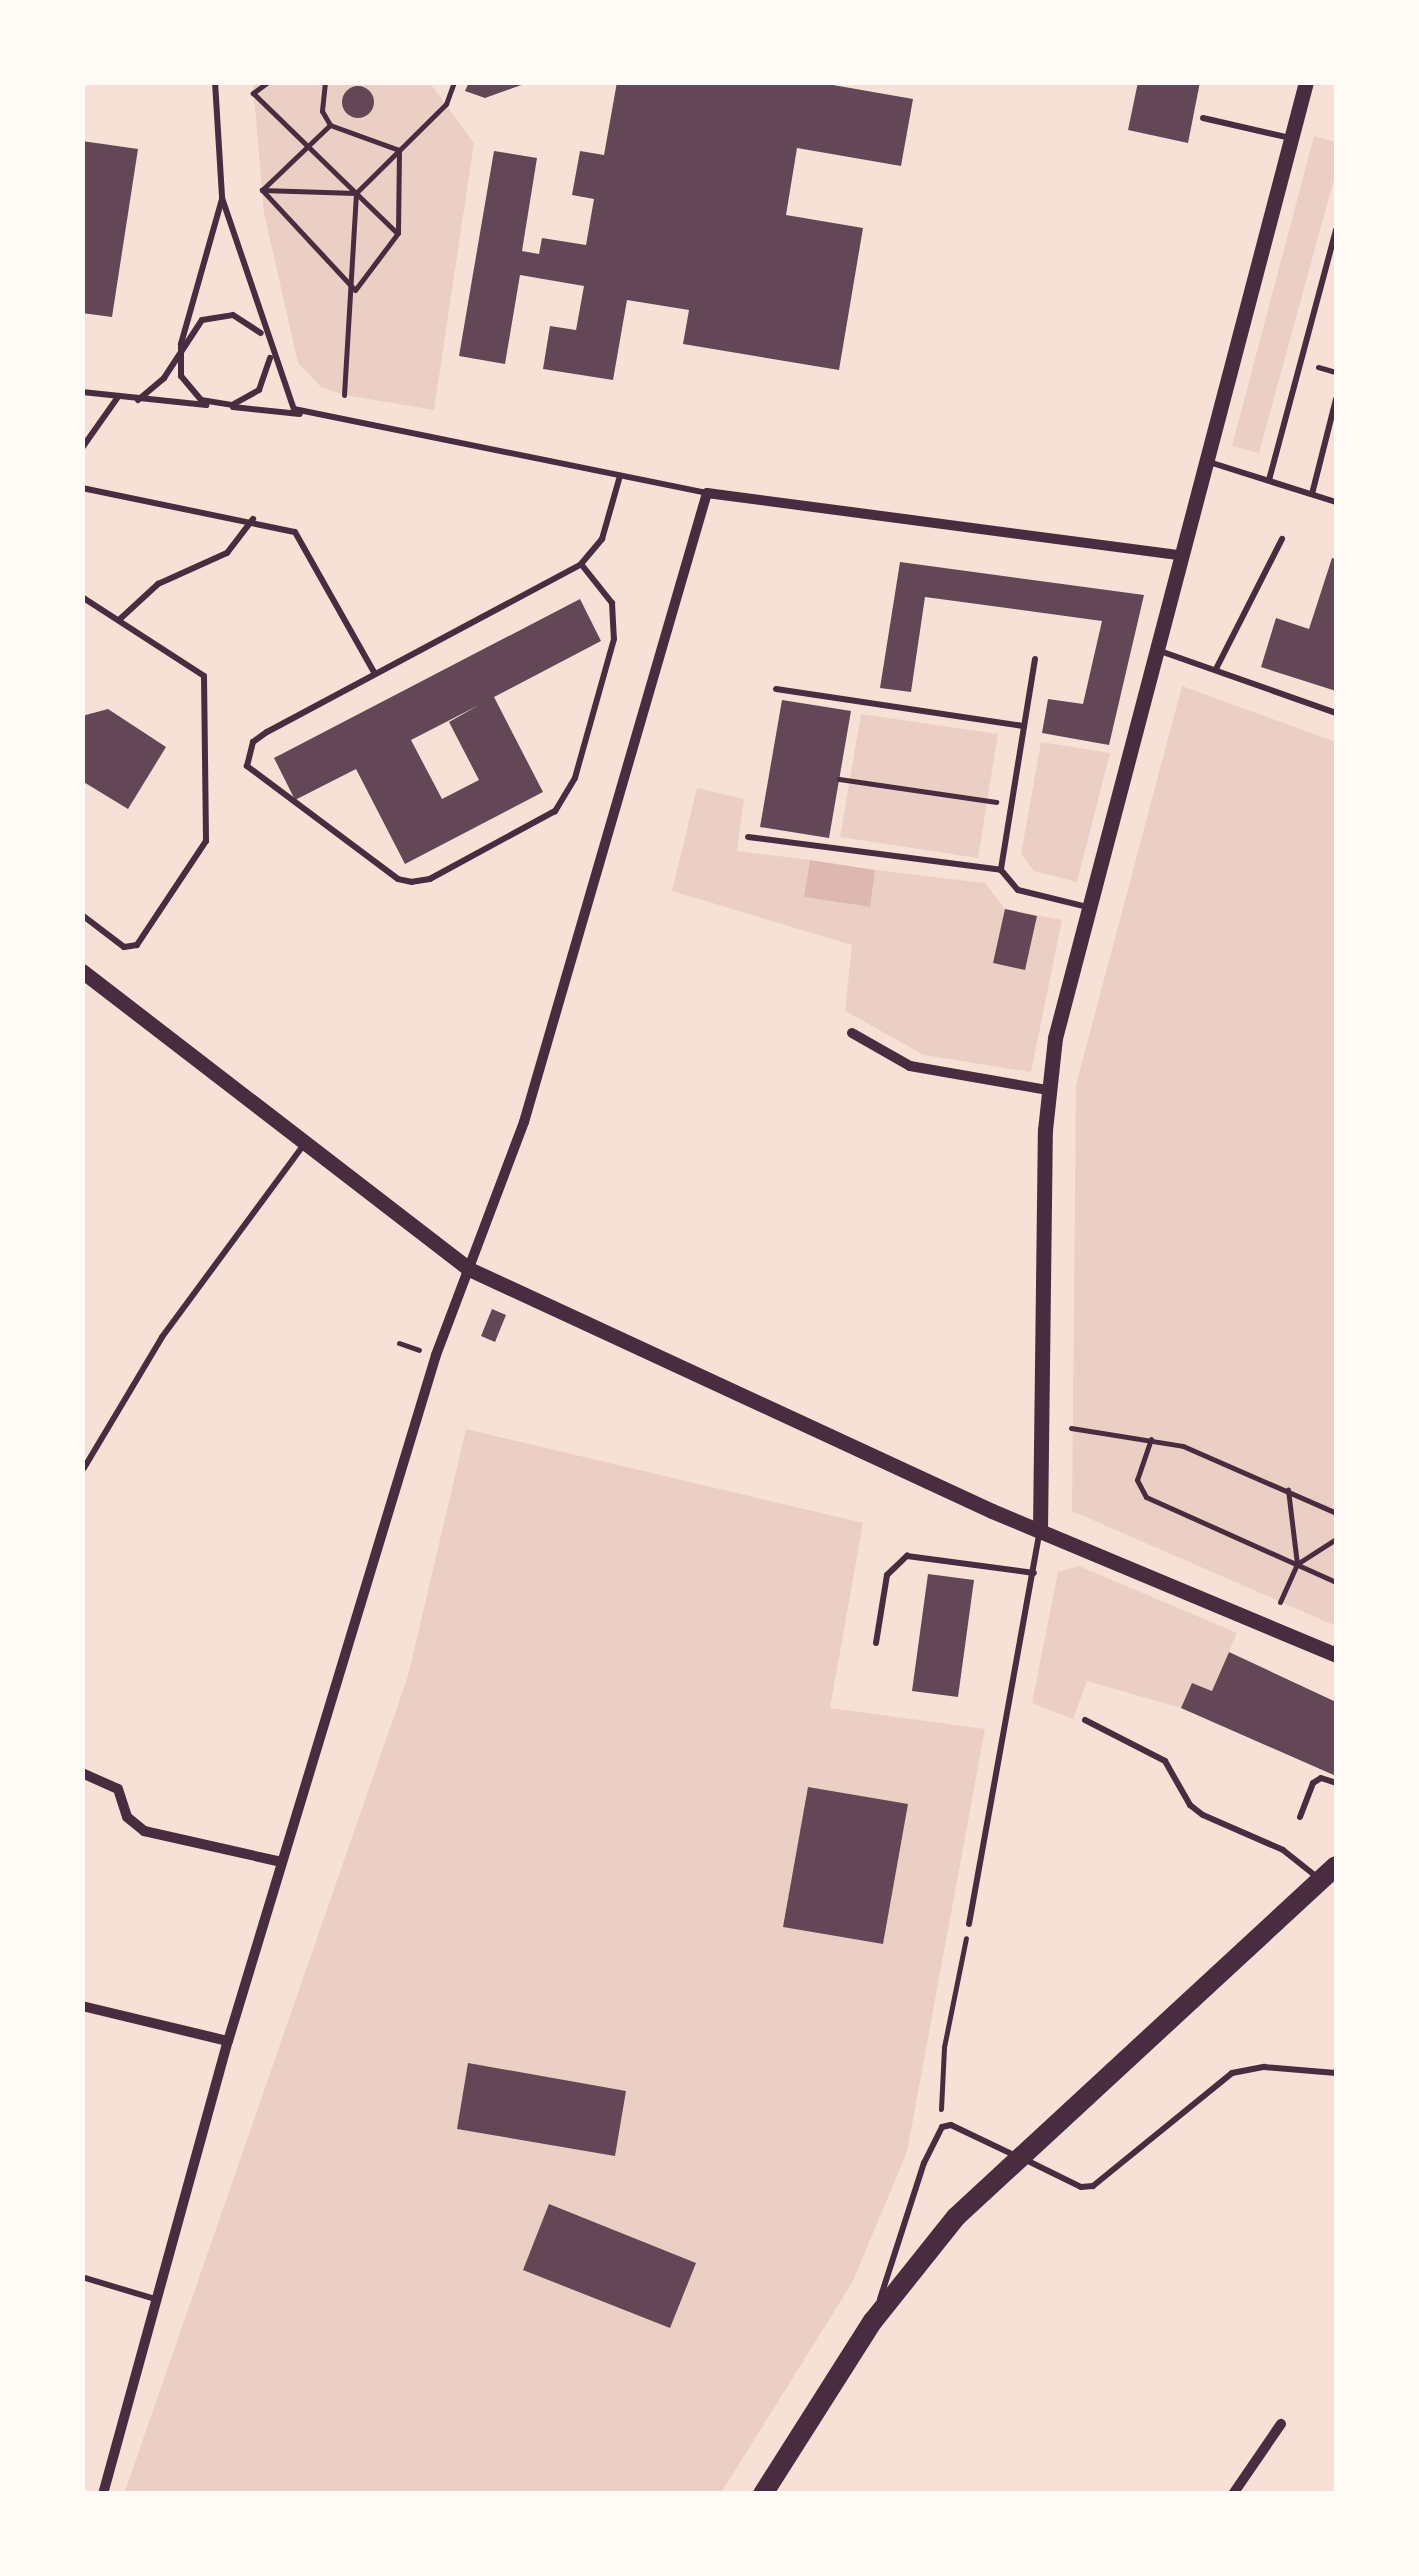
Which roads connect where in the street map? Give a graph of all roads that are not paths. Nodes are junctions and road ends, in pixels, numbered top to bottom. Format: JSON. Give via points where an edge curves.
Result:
{"nodes":[{"id":1,"x":214,"y":82,"type":"edge"},
{"id":2,"x":1306,"y":82,"type":"edge"},
{"id":3,"x":1203,"y":118,"type":"dead end"},
{"id":4,"x":1291,"y":138,"type":"junction"},
{"id":5,"x":222,"y":198,"type":"junction"},
{"id":6,"x":1336,"y":230,"type":"edge"},
{"id":7,"x":182,"y":344,"type":"junction"},
{"id":8,"x":268,"y":345,"type":"junction"},
{"id":9,"x":82,"y":392,"type":"edge"},
{"id":10,"x":118,"y":397,"type":"junction"},
{"id":11,"x":1336,"y":399,"type":"edge"},
{"id":12,"x":138,"y":400,"type":"junction"},
{"id":13,"x":216,"y":406,"type":"junction"},
{"id":14,"x":304,"y":415,"type":"junction"},
{"id":15,"x":82,"y":448,"type":"edge"},
{"id":16,"x":1203,"y":460,"type":"junction"},
{"id":17,"x":620,"y":476,"type":"junction"},
{"id":18,"x":1269,"y":480,"type":"junction"},
{"id":19,"x":82,"y":488,"type":"edge"},
{"id":20,"x":707,"y":493,"type":"junction"},
{"id":21,"x":1312,"y":494,"type":"junction"},
{"id":22,"x":1336,"y":502,"type":"edge"},
{"id":23,"x":252,"y":519,"type":"junction"},
{"id":24,"x":1282,"y":539,"type":"dead end"},
{"id":25,"x":1178,"y":555,"type":"junction"},
{"id":26,"x":581,"y":564,"type":"junction"},
{"id":27,"x":82,"y":596,"type":"edge"},
{"id":28,"x":120,"y":619,"type":"junction"},
{"id":29,"x":1154,"y":649,"type":"junction"},
{"id":30,"x":1035,"y":659,"type":"dead end"},
{"id":31,"x":1216,"y":670,"type":"junction"},
{"id":32,"x":375,"y":674,"type":"junction"},
{"id":33,"x":776,"y":689,"type":"dead end"},
{"id":34,"x":1336,"y":712,"type":"edge"},
{"id":35,"x":1023,"y":726,"type":"junction"},
{"id":36,"x":748,"y":836,"type":"dead end"},
{"id":37,"x":1001,"y":870,"type":"junction"},
{"id":38,"x":1088,"y":908,"type":"junction"},
{"id":39,"x":82,"y":915,"type":"edge"},
{"id":40,"x":82,"y":972,"type":"edge"},
{"id":41,"x":852,"y":1033,"type":"dead end"},
{"id":42,"x":1048,"y":1090,"type":"junction"},
{"id":43,"x":303,"y":1146,"type":"junction"},
{"id":44,"x":469,"y":1269,"type":"junction"},
{"id":45,"x":84,"y":1468,"type":"edge"},
{"id":46,"x":1040,"y":1530,"type":"junction"},
{"id":47,"x":1034,"y":1572,"type":"junction"},
{"id":48,"x":876,"y":1643,"type":"dead end"},
{"id":49,"x":1336,"y":1655,"type":"edge"},
{"id":50,"x":1085,"y":1720,"type":"dead end"},
{"id":51,"x":82,"y":1773,"type":"edge"},
{"id":52,"x":1336,"y":1784,"type":"edge"},
{"id":53,"x":1300,"y":1818,"type":"dead end"},
{"id":54,"x":282,"y":1862,"type":"junction"},
{"id":55,"x":1329,"y":1874,"type":"edge"},
{"id":56,"x":969,"y":1924,"type":"road end"},
{"id":57,"x":82,"y":2006,"type":"edge"},
{"id":58,"x":228,"y":2041,"type":"junction"},
{"id":59,"x":1336,"y":2074,"type":"edge"},
{"id":60,"x":1017,"y":2156,"type":"junction"},
{"id":61,"x":82,"y":2277,"type":"edge"},
{"id":62,"x":155,"y":2299,"type":"junction"},
{"id":63,"x":873,"y":2320,"type":"junction"},
{"id":64,"x":1280,"y":2424,"type":"dead end"},
{"id":65,"x":770,"y":2491,"type":"edge"},
{"id":66,"x":103,"y":2494,"type":"edge"},
{"id":67,"x":1232,"y":2494,"type":"edge"}],
"edges":[{"from":1,"to":5,"type":"lane"},
{"from":2,"to":4,"type":"street"},
{"from":3,"to":4,"type":"lane"},
{"from":4,"to":16,"type":"street"},
{"from":5,"to":7,"type":"lane"},
{"from":5,"to":8,"type":"lane"},
{"from":6,"to":18,"type":"lane"},
{"from":7,"to":8,"type":"lane","via":[[202,320],[217,315],[248,321]]},
{"from":7,"to":12,"type":"lane","via":[[164,378]]},
{"from":7,"to":13,"type":"lane","via":[[178,360],[188,390]]},
{"from":8,"to":13,"type":"lane","via":[[267,376],[259,390],[232,406]]},
{"from":8,"to":14,"type":"lane","via":[[286,397]]},
{"from":9,"to":10,"type":"lane"},
{"from":10,"to":12,"type":"lane"},
{"from":10,"to":15,"type":"lane"},
{"from":11,"to":21,"type":"lane"},
{"from":12,"to":13,"type":"lane"},
{"from":13,"to":14,"type":"lane"},
{"from":14,"to":17,"type":"lane"},
{"from":16,"to":18,"type":"lane"},
{"from":16,"to":25,"type":"street"},
{"from":17,"to":20,"type":"lane"},
{"from":17,"to":26,"type":"lane","via":[[602,539]]},
{"from":18,"to":21,"type":"lane"},
{"from":19,"to":23,"type":"lane"},
{"from":20,"to":25,"type":"street"},
{"from":20,"to":44,"type":"street","via":[[524,1122]]},
{"from":21,"to":22,"type":"lane"},
{"from":23,"to":28,"type":"lane","via":[[227,554],[158,584]]},
{"from":23,"to":32,"type":"lane","via":[[306,542]]},
{"from":24,"to":31,"type":"lane"},
{"from":25,"to":29,"type":"street"},
{"from":26,"to":32,"type":"lane"},
{"from":26,"to":32,"type":"lane","via":[[612,603],[615,621],[570,792],[555,811],[430,880],[398,879],[247,766],[253,742]]},
{"from":27,"to":28,"type":"lane"},
{"from":28,"to":39,"type":"lane","via":[[204,676],[206,841],[137,946],[124,947]]},
{"from":29,"to":31,"type":"lane"},
{"from":29,"to":38,"type":"street"},
{"from":30,"to":35,"type":"lane"},
{"from":31,"to":34,"type":"lane"},
{"from":33,"to":35,"type":"lane"},
{"from":35,"to":37,"type":"lane"},
{"from":36,"to":37,"type":"lane"},
{"from":37,"to":38,"type":"lane","via":[[1018,890]]},
{"from":38,"to":42,"type":"street"},
{"from":40,"to":43,"type":"street"},
{"from":41,"to":42,"type":"street","via":[[910,1066]]},
{"from":42,"to":46,"type":"street"},
{"from":43,"to":44,"type":"street"},
{"from":43,"to":45,"type":"lane","via":[[173,1321]]},
{"from":44,"to":46,"type":"street"},
{"from":44,"to":54,"type":"street","via":[[436,1355]]},
{"from":46,"to":47,"type":"lane"},
{"from":46,"to":49,"type":"street"},
{"from":47,"to":48,"type":"lane","via":[[907,1556],[887,1576]]},
{"from":47,"to":56,"type":"lane"},
{"from":50,"to":55,"type":"lane","via":[[1166,1761],[1204,1816]]},
{"from":51,"to":54,"type":"street","via":[[118,1789],[127,1817],[144,1831]]},
{"from":52,"to":53,"type":"lane","via":[[1321,1778],[1313,1783]]},
{"from":54,"to":58,"type":"street"},
{"from":55,"to":60,"type":"main road"},
{"from":57,"to":58,"type":"street"},
{"from":58,"to":62,"type":"street"},
{"from":59,"to":60,"type":"lane","via":[[1264,2067],[1232,2073],[1093,2186],[1081,2187]]},
{"from":60,"to":63,"type":"main road","via":[[936,2240]]},
{"from":60,"to":63,"type":"lane","via":[[951,2125],[942,2128],[924,2163]]},
{"from":61,"to":62,"type":"lane"},
{"from":62,"to":66,"type":"street"},
{"from":63,"to":65,"type":"main road"},
{"from":64,"to":67,"type":"street"}]}
